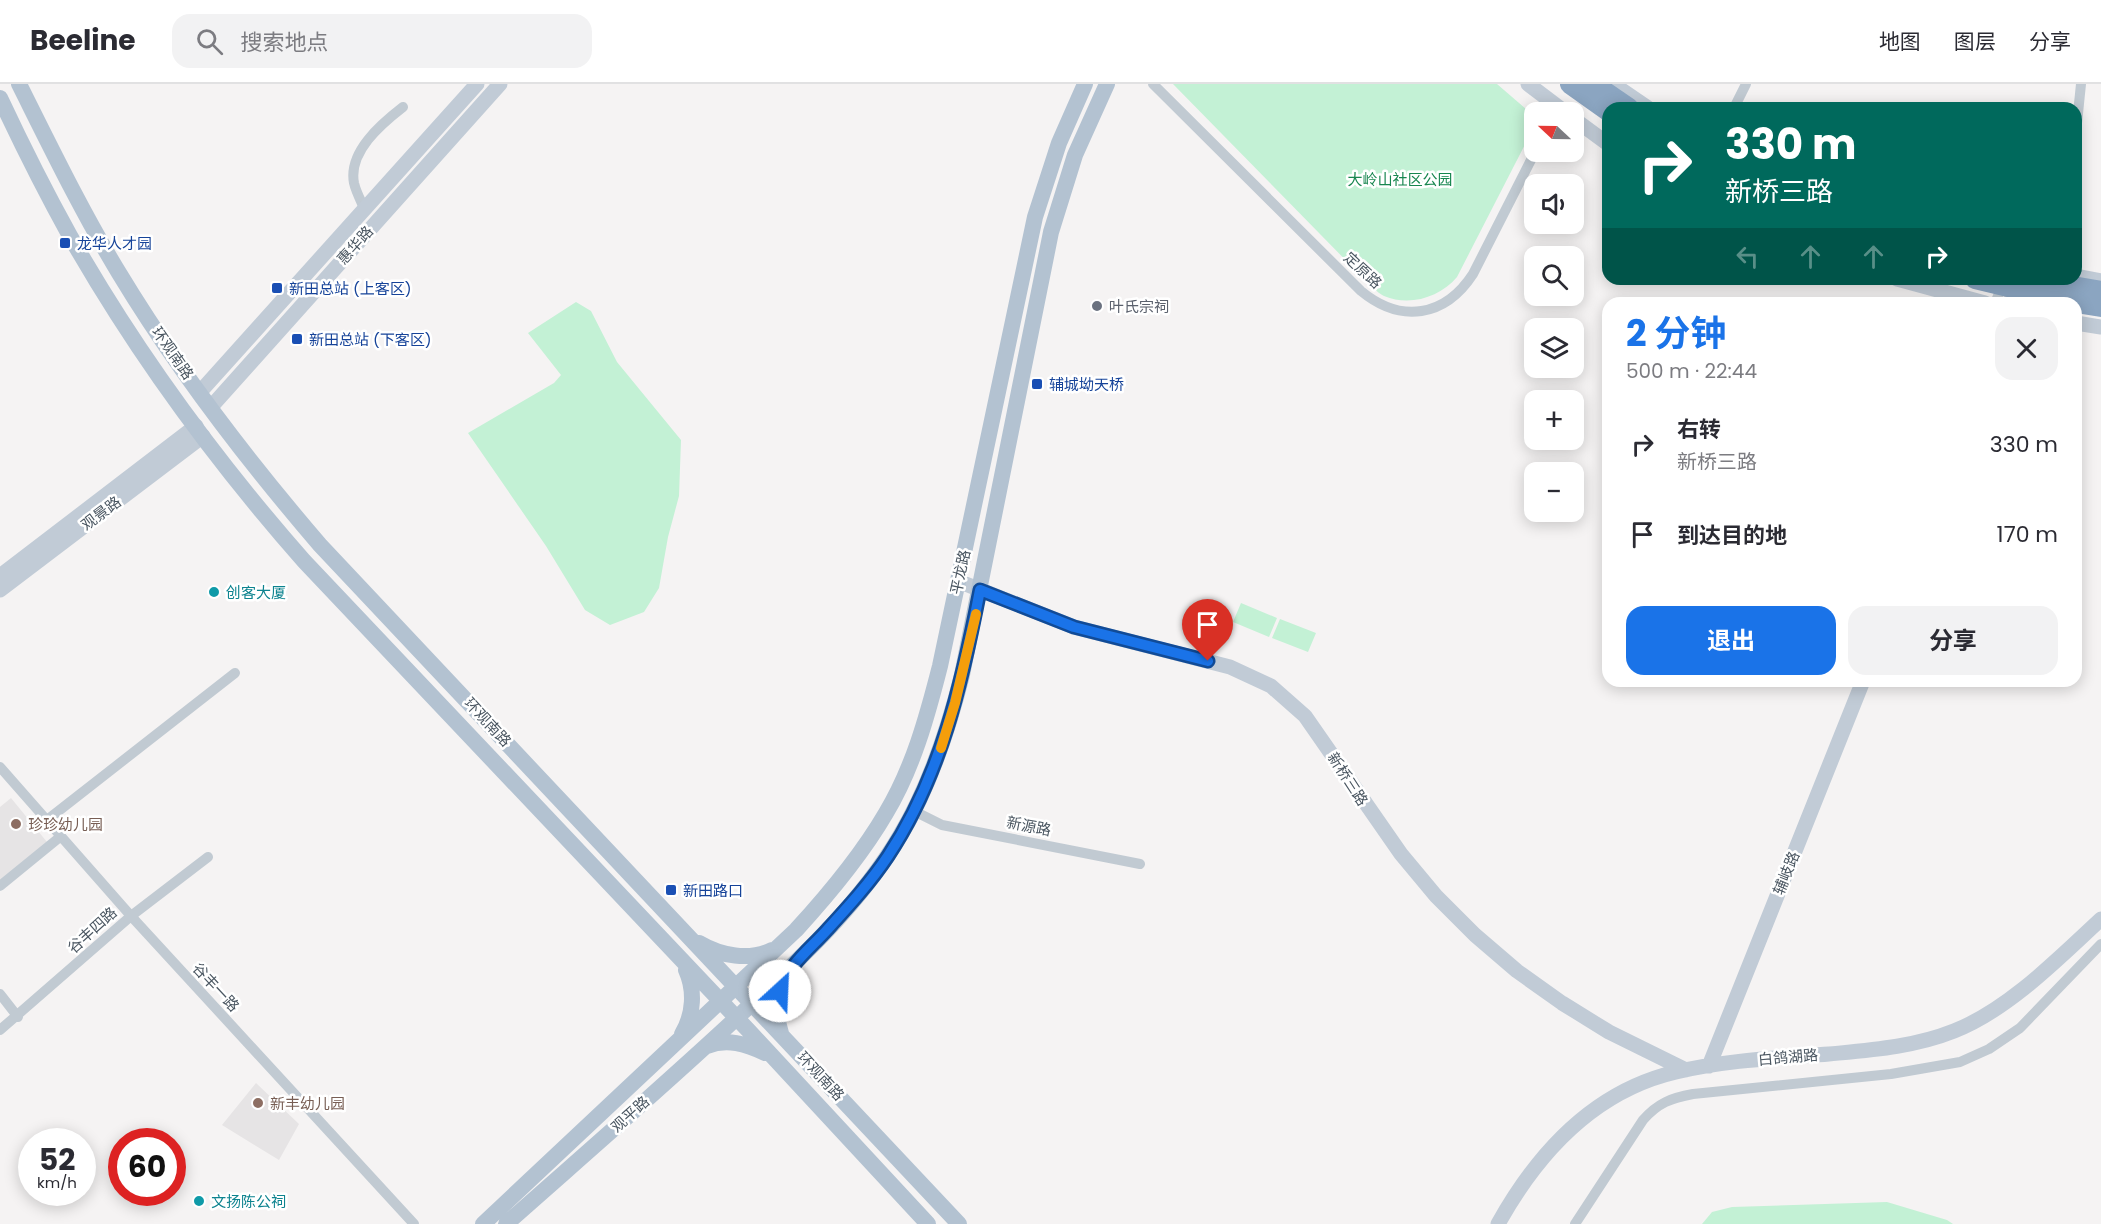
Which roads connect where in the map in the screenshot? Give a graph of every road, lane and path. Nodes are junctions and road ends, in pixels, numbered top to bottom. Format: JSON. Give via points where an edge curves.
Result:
{"nodes":[{"id":1,"x":19,"y":84,"type":"edge"},
{"id":2,"x":477,"y":84,"type":"edge"},
{"id":3,"x":500,"y":84,"type":"edge"},
{"id":4,"x":1085,"y":84,"type":"edge"},
{"id":5,"x":1107,"y":84,"type":"edge"},
{"id":6,"x":1153,"y":84,"type":"edge"},
{"id":7,"x":1528,"y":84,"type":"edge"},
{"id":8,"x":1570,"y":84,"type":"edge"},
{"id":9,"x":1594,"y":84,"type":"edge"},
{"id":10,"x":1613,"y":84,"type":"edge"},
{"id":11,"x":1746,"y":84,"type":"edge"},
{"id":12,"x":2081,"y":84,"type":"edge"},
{"id":13,"x":0,"y":98,"type":"edge"},
{"id":14,"x":1549,"y":102,"type":"edge"},
{"id":15,"x":1620,"y":102,"type":"edge"},
{"id":16,"x":1639,"y":102,"type":"edge"},
{"id":17,"x":1737,"y":102,"type":"edge"},
{"id":18,"x":2079,"y":102,"type":"edge"},
{"id":19,"x":403,"y":107,"type":"dead end"},
{"id":20,"x":1602,"y":107,"type":"edge"},
{"id":21,"x":1584,"y":126,"type":"edge"},
{"id":22,"x":1602,"y":140,"type":"edge"},
{"id":23,"x":1530,"y":162,"type":"edge"},
{"id":24,"x":67,"y":181,"type":"junction"},
{"id":25,"x":49,"y":196,"type":"junction"},
{"id":26,"x":364,"y":210,"type":"junction"},
{"id":27,"x":2082,"y":277,"type":"edge"},
{"id":28,"x":2101,"y":281,"type":"edge"},
{"id":29,"x":1917,"y":285,"type":"edge"},
{"id":30,"x":2000,"y":285,"type":"edge"},
{"id":31,"x":2066,"y":285,"type":"edge"},
{"id":32,"x":2101,"y":291,"type":"edge"},
{"id":33,"x":1941,"y":292,"type":"junction"},
{"id":34,"x":1949,"y":297,"type":"edge"},
{"id":35,"x":1961,"y":297,"type":"edge"},
{"id":36,"x":2051,"y":297,"type":"edge"},
{"id":37,"x":2082,"y":304,"type":"edge"},
{"id":38,"x":2101,"y":307,"type":"edge"},
{"id":39,"x":2082,"y":325,"type":"edge"},
{"id":40,"x":2101,"y":327,"type":"edge"},
{"id":41,"x":200,"y":392,"type":"junction"},
{"id":42,"x":211,"y":407,"type":"junction"},
{"id":43,"x":199,"y":431,"type":"junction"},
{"id":44,"x":0,"y":576,"type":"edge"},
{"id":45,"x":958,"y":581,"type":"junction"},
{"id":46,"x":0,"y":590,"type":"edge"},
{"id":47,"x":980,"y":590,"type":"junction"},
{"id":48,"x":235,"y":673,"type":"dead end"},
{"id":49,"x":1861,"y":687,"type":"edge"},
{"id":50,"x":0,"y":767,"type":"edge"},
{"id":51,"x":914,"y":811,"type":"junction"},
{"id":52,"x":47,"y":820,"type":"junction"},
{"id":53,"x":60,"y":837,"type":"junction"},
{"id":54,"x":208,"y":857,"type":"dead end"},
{"id":55,"x":1140,"y":864,"type":"dead end"},
{"id":56,"x":0,"y":886,"type":"edge"},
{"id":57,"x":130,"y":916,"type":"junction"},
{"id":58,"x":2101,"y":919,"type":"edge"},
{"id":59,"x":692,"y":939,"type":"junction"},
{"id":60,"x":2101,"y":944,"type":"edge"},
{"id":61,"x":781,"y":945,"type":"junction"},
{"id":62,"x":682,"y":962,"type":"junction"},
{"id":63,"x":791,"y":966,"type":"junction"},
{"id":64,"x":736,"y":986,"type":"junction"},
{"id":65,"x":0,"y":994,"type":"edge"},
{"id":66,"x":720,"y":1001,"type":"junction"},
{"id":67,"x":752,"y":1003,"type":"junction"},
{"id":68,"x":18,"y":1017,"type":"junction"},
{"id":69,"x":736,"y":1018,"type":"junction"},
{"id":70,"x":0,"y":1030,"type":"edge"},
{"id":71,"x":781,"y":1033,"type":"junction"},
{"id":72,"x":677,"y":1042,"type":"junction"},
{"id":73,"x":706,"y":1046,"type":"junction"},
{"id":74,"x":777,"y":1062,"type":"junction"},
{"id":75,"x":1709,"y":1066,"type":"junction"},
{"id":76,"x":1686,"y":1070,"type":"junction"},
{"id":77,"x":414,"y":1224,"type":"edge"},
{"id":78,"x":483,"y":1224,"type":"edge"},
{"id":79,"x":506,"y":1224,"type":"edge"},
{"id":80,"x":928,"y":1224,"type":"edge"},
{"id":81,"x":958,"y":1224,"type":"edge"},
{"id":82,"x":1498,"y":1224,"type":"edge"},
{"id":83,"x":1575,"y":1224,"type":"edge"}],
"edges":[{"from":1,"to":24,"type":"main road","name":"环观南路"},
{"from":2,"to":26,"type":"street","name":"惠华路"},
{"from":3,"to":42,"type":"street","name":"惠华路"},
{"from":4,"to":45,"type":"main road","name":"平龙路","via":[[1059,142],[1035,217]]},
{"from":5,"to":47,"type":"main road","name":"平龙路","via":[[1075,155],[1051,232]]},
{"from":6,"to":23,"type":"street","name":"定原路","via":[[1361,291],[1373,301],[1400,311],[1422,311],[1442,304],[1465,286]]},
{"from":7,"to":14,"type":"street"},
{"from":8,"to":20,"type":"highway"},
{"from":9,"to":15,"type":"highway"},
{"from":10,"to":16,"type":"street"},
{"from":11,"to":17,"type":"street"},
{"from":12,"to":18,"type":"street"},
{"from":13,"to":25,"type":"main road","name":"环观南路"},
{"from":19,"to":26,"type":"street","via":[[381,124],[354,165],[354,182]]},
{"from":21,"to":22,"type":"street"},
{"from":24,"to":25,"type":"main road","via":[[58,178],[52,182]]},
{"from":24,"to":41,"type":"main road","name":"环观南路","via":[[120,275]]},
{"from":25,"to":43,"type":"main road","name":"环观南路","via":[[100,287]]},
{"from":26,"to":41,"type":"street","name":"惠华路"},
{"from":27,"to":28,"type":"street"},
{"from":29,"to":33,"type":"street"},
{"from":30,"to":36,"type":"highway"},
{"from":31,"to":32,"type":"highway"},
{"from":33,"to":34,"type":"street"},
{"from":33,"to":35,"type":"street"},
{"from":37,"to":38,"type":"highway"},
{"from":39,"to":40,"type":"street"},
{"from":41,"to":42,"type":"main road","name":"环观南路"},
{"from":42,"to":59,"type":"main road","name":"环观南路","via":[[320,545]]},
{"from":43,"to":44,"type":"street","name":"观景路"},
{"from":43,"to":46,"type":"street","name":"观景路"},
{"from":43,"to":62,"type":"main road","name":"环观南路","via":[[304,561]]},
{"from":45,"to":47,"type":"street","name":"新桥三路"},
{"from":45,"to":61,"type":"main road","name":"平龙路","via":[[931,701],[896,793],[872,837]]},
{"from":47,"to":51,"type":"main road","name":"平龙路","via":[[947,731]]},
{"from":47,"to":76,"type":"street","name":"新桥三路","via":[[1074,627],[1230,667],[1271,686],[1305,716],[1401,854],[1475,935],[1562,1004]]},
{"from":48,"to":52,"type":"street"},
{"from":49,"to":75,"type":"street","name":"辅岐路"},
{"from":50,"to":52,"type":"street","name":"谷丰一路"},
{"from":51,"to":55,"type":"street","name":"新源路","via":[[942,825]]},
{"from":51,"to":63,"type":"main road","name":"平龙路","via":[[873,876]]},
{"from":52,"to":53,"type":"street","name":"谷丰一路"},
{"from":53,"to":56,"type":"street"},
{"from":53,"to":57,"type":"street","name":"谷丰一路"},
{"from":54,"to":57,"type":"street","name":"谷丰四路"},
{"from":57,"to":68,"type":"street","name":"谷丰四路"},
{"from":57,"to":77,"type":"street","name":"谷丰一路"},
{"from":58,"to":75,"type":"street","name":"白鸽湖路","via":[[1994,1011],[1953,1032],[1877,1049]]},
{"from":59,"to":61,"type":"main road","via":[[716,951],[740,956],[761,954]]},
{"from":59,"to":64,"type":"main road","name":"环观南路"},
{"from":60,"to":83,"type":"street","via":[[2020,1028],[1960,1062],[1891,1074],[1693,1094],[1664,1101],[1643,1120]]},
{"from":61,"to":64,"type":"main road","name":"平龙路"},
{"from":62,"to":66,"type":"main road","name":"环观南路"},
{"from":62,"to":72,"type":"main road","via":[[693,1002]]},
{"from":63,"to":67,"type":"main road","name":"平龙路"},
{"from":63,"to":71,"type":"main road","via":[[779,1000]]},
{"from":64,"to":66,"type":"main road","name":"平龙路"},
{"from":64,"to":67,"type":"main road","name":"环观南路"},
{"from":65,"to":68,"type":"street"},
{"from":66,"to":69,"type":"main road","name":"环观南路"},
{"from":66,"to":72,"type":"main road","name":"观平路"},
{"from":67,"to":69,"type":"main road","name":"观平路"},
{"from":67,"to":71,"type":"main road","name":"环观南路"},
{"from":68,"to":70,"type":"street","name":"谷丰四路"},
{"from":69,"to":73,"type":"main road","name":"观平路"},
{"from":69,"to":74,"type":"main road","name":"环观南路"},
{"from":71,"to":81,"type":"main road","name":"环观南路"},
{"from":72,"to":78,"type":"main road","name":"观平路"},
{"from":73,"to":74,"type":"main road","via":[[724,1041],[739,1044]]},
{"from":73,"to":79,"type":"main road","name":"观平路"},
{"from":74,"to":80,"type":"main road","name":"环观南路"},
{"from":75,"to":76,"type":"street","name":"白鸽湖路"},
{"from":76,"to":82,"type":"street","name":"白鸽湖路","via":[[1620,1094],[1576,1124],[1538,1162]]}]}
